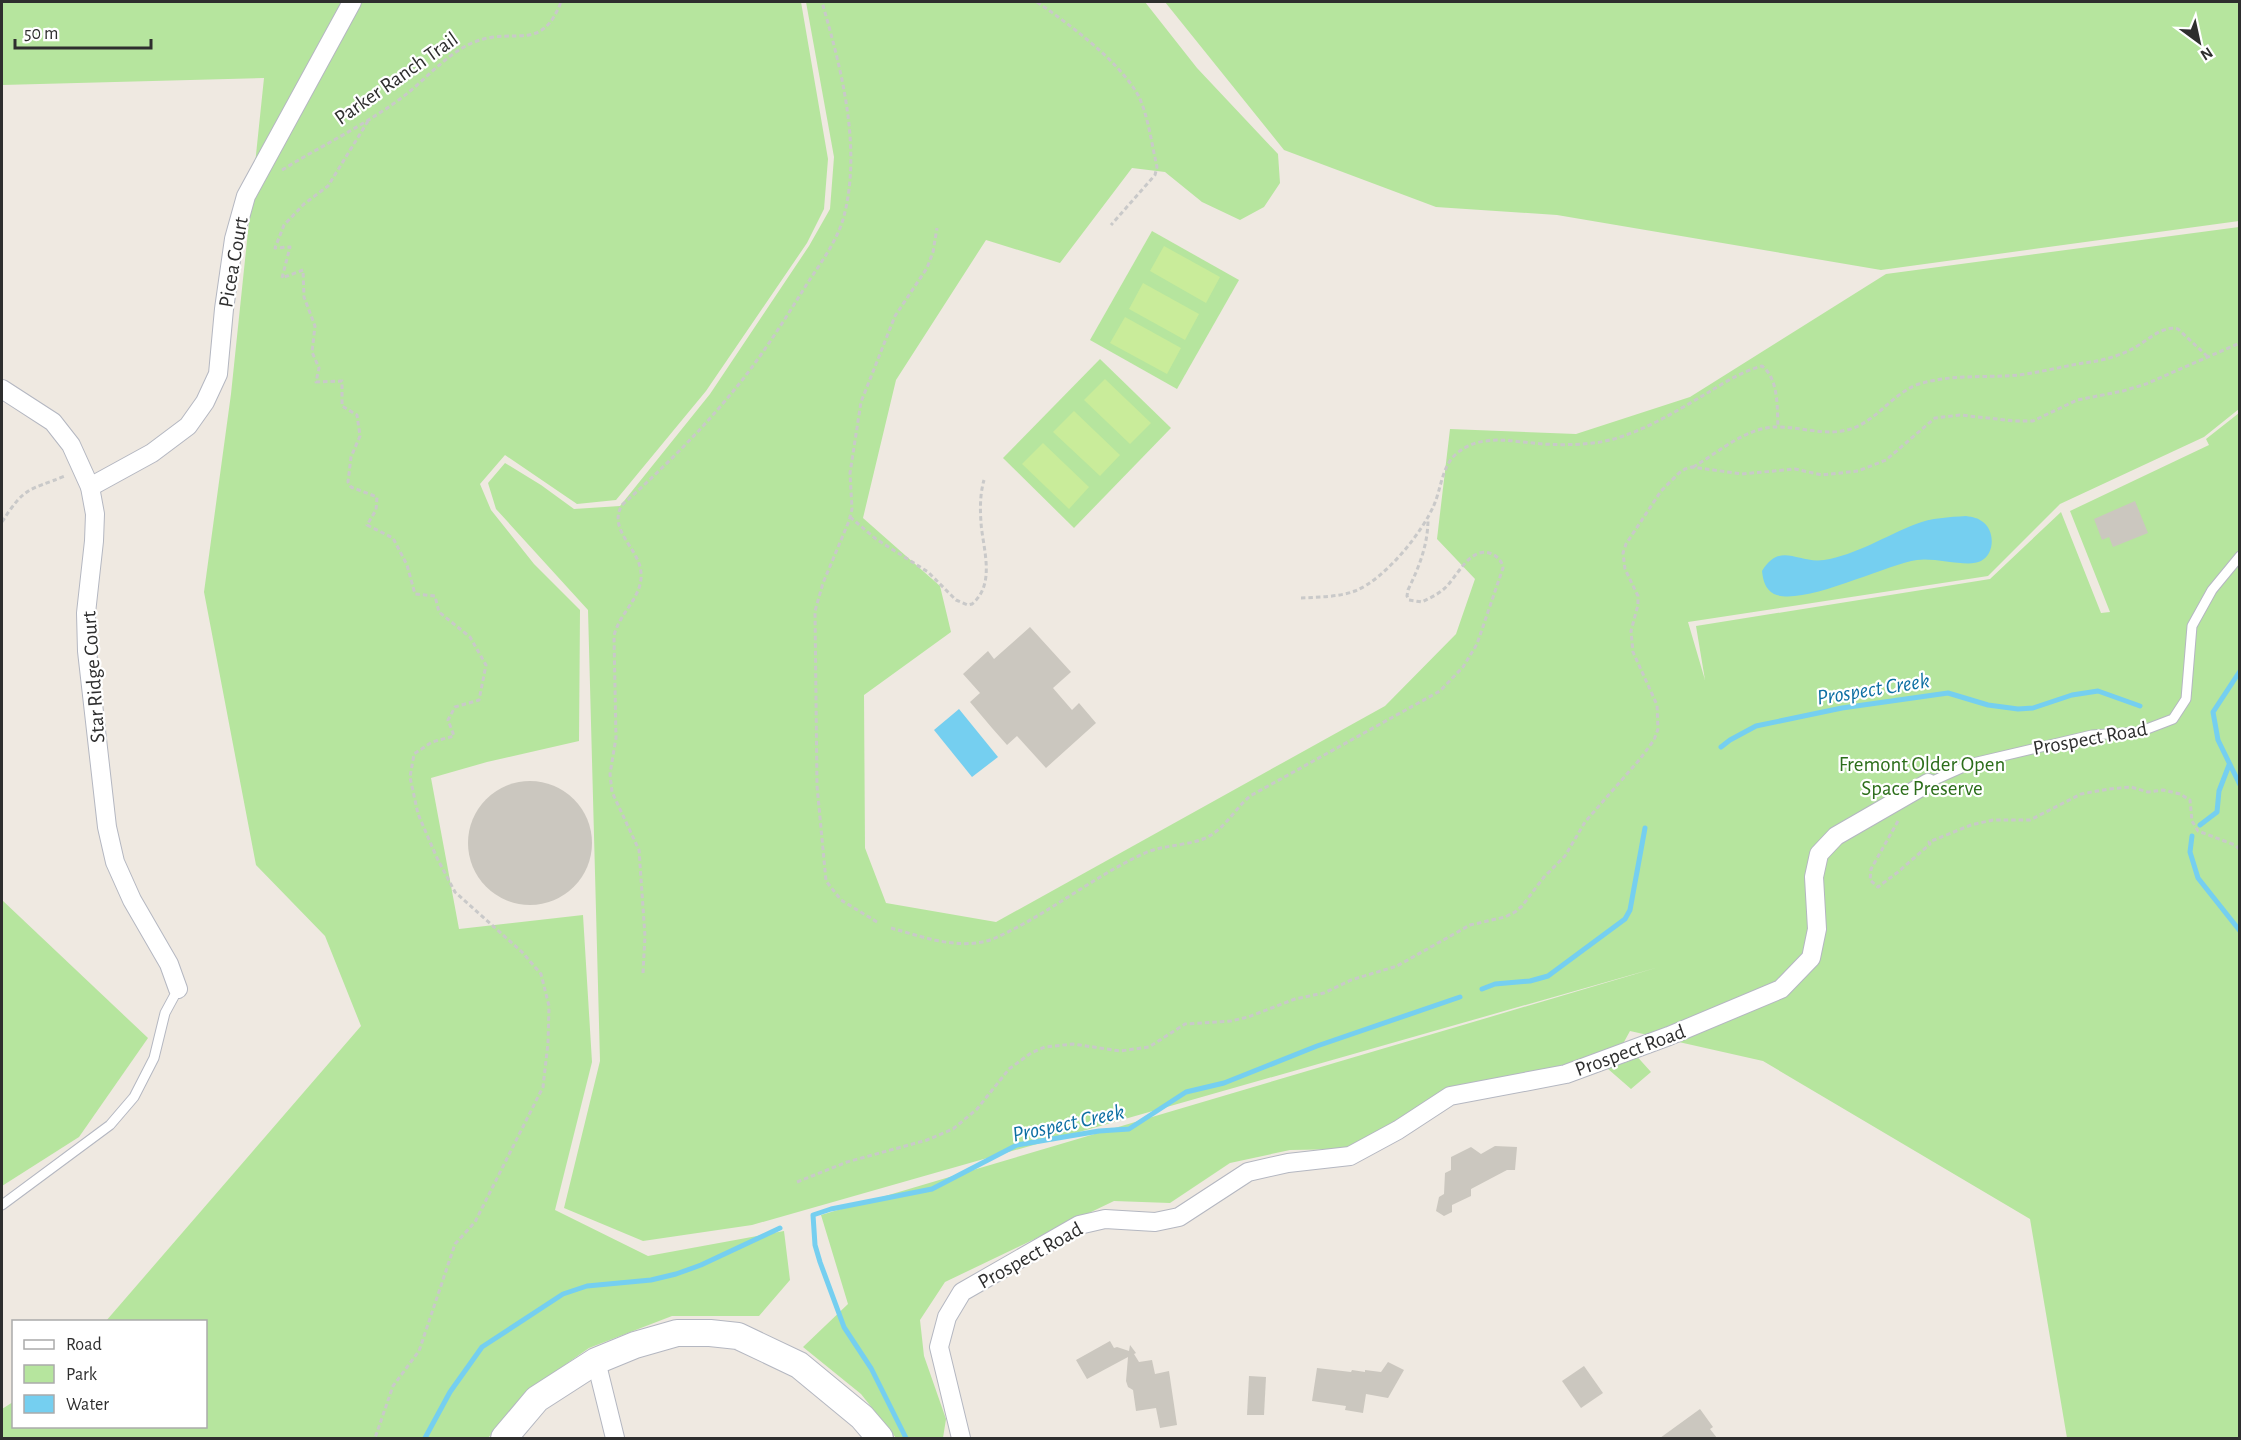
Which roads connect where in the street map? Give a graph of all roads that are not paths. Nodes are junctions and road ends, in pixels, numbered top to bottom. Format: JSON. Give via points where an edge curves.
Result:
{"nodes":[{"id":1,"x":352,"y":2,"type":"edge"},
{"id":2,"x":2,"y":388,"type":"edge"},
{"id":3,"x":90,"y":487,"type":"junction"},
{"id":4,"x":2240,"y":556,"type":"edge"},
{"id":5,"x":1928,"y":783,"type":"joint"},
{"id":6,"x":178,"y":989,"type":"joint"},
{"id":7,"x":2,"y":1205,"type":"edge"},
{"id":8,"x":596,"y":1360,"type":"junction"},
{"id":9,"x":504,"y":1438,"type":"edge"},
{"id":10,"x":615,"y":1438,"type":"edge"},
{"id":11,"x":880,"y":1438,"type":"edge"},
{"id":12,"x":961,"y":1438,"type":"edge"}],
"edges":[{"from":1,"to":3,"type":"street","name":"Picea Court","via":[[246,196],[234,239],[218,374],[205,402],[188,426],[152,453]]},
{"from":2,"to":3,"type":"street","name":"Star Ridge Court","via":[[53,422],[71,445]]},
{"from":3,"to":6,"type":"street","name":"Star Ridge Court","via":[[95,514],[86,613],[87,651],[107,827],[115,862],[132,900],[170,964]]},
{"from":4,"to":5,"type":"lane","name":"Prospect Road","via":[[2212,591],[2192,626],[2186,699],[2174,719],[2139,732],[2092,735],[1973,763]]},
{"from":5,"to":12,"type":"street","name":"Prospect Road","via":[[1836,836],[1819,854],[1814,877],[1817,929],[1811,958],[1781,988],[1566,1074],[1450,1095],[1350,1156],[1248,1172],[1179,1217],[1155,1222],[1106,1219],[1079,1225],[962,1292],[947,1317],[939,1347]]},
{"from":6,"to":7,"type":"lane","via":[[165,1012],[154,1058],[134,1097],[110,1125]]},
{"from":8,"to":9,"type":"street","via":[[537,1399]]},
{"from":8,"to":10,"type":"street"},
{"from":8,"to":11,"type":"street","via":[[677,1334],[738,1336],[799,1365],[862,1417]]}]}
